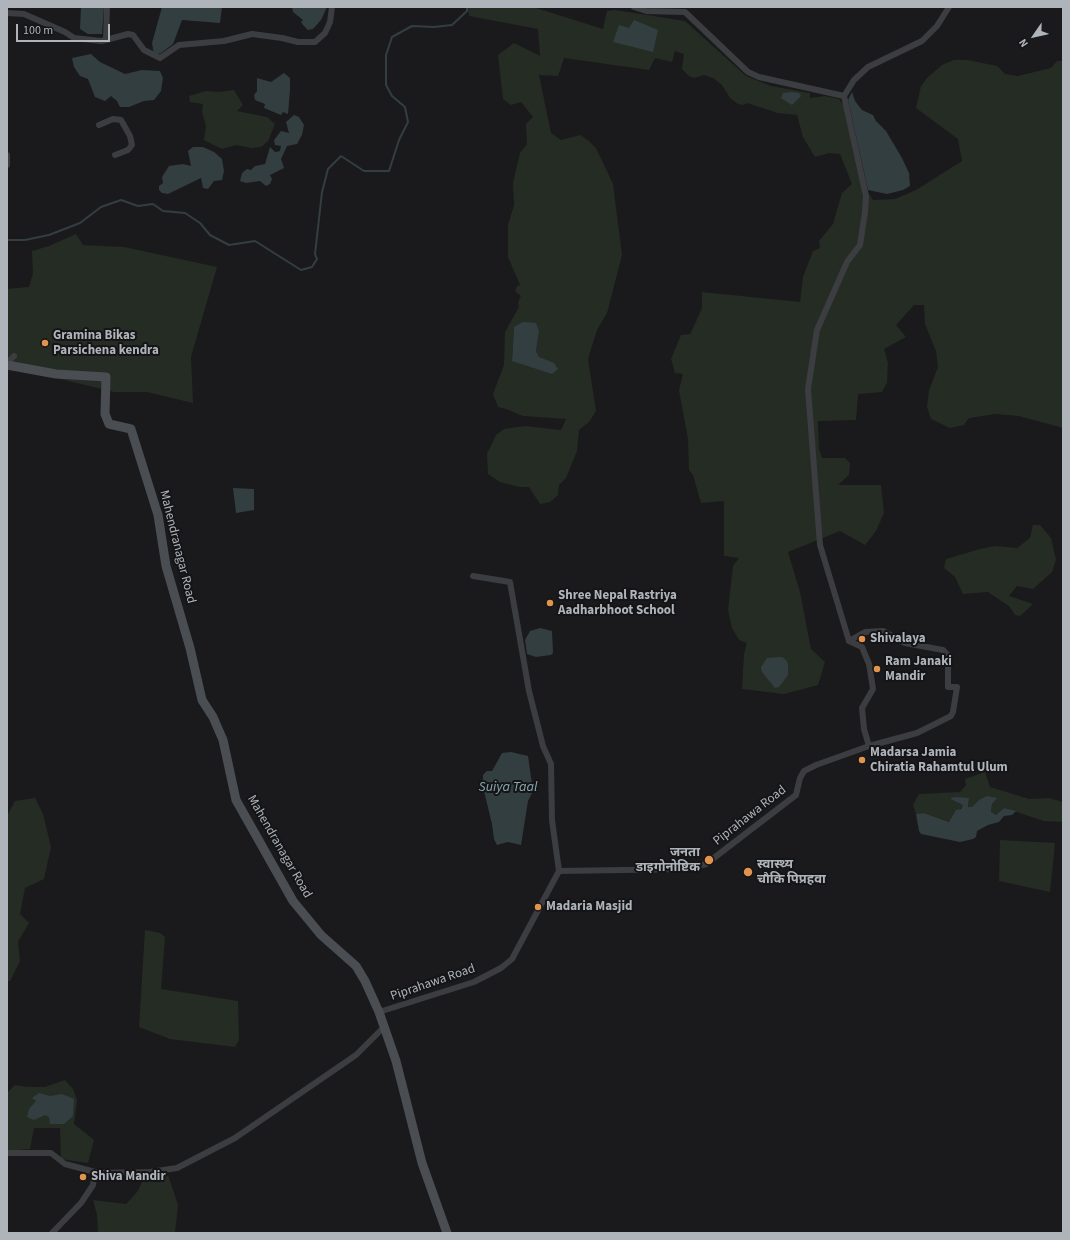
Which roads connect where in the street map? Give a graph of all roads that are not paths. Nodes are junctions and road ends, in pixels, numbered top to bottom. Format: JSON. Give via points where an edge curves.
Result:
{"nodes":[{"id":1,"x":107,"y":7,"type":"edge"},
{"id":2,"x":332,"y":7,"type":"edge"},
{"id":3,"x":634,"y":7,"type":"edge"},
{"id":4,"x":949,"y":7,"type":"edge"},
{"id":5,"x":7,"y":13,"type":"edge"},
{"id":6,"x":106,"y":40,"type":"junction"},
{"id":7,"x":844,"y":96,"type":"junction"},
{"id":8,"x":99,"y":125,"type":"dead end"},
{"id":9,"x":7,"y":155,"type":"edge"},
{"id":10,"x":115,"y":155,"type":"dead end"},
{"id":11,"x":7,"y":165,"type":"edge"},
{"id":12,"x":14,"y":356,"type":"dead end"},
{"id":13,"x":7,"y":364,"type":"edge"},
{"id":14,"x":473,"y":576,"type":"dead end"},
{"id":15,"x":849,"y":641,"type":"junction"},
{"id":16,"x":869,"y":746,"type":"junction"},
{"id":17,"x":559,"y":871,"type":"junction"},
{"id":18,"x":379,"y":1012,"type":"junction"},
{"id":19,"x":384,"y":1027,"type":"junction"},
{"id":20,"x":7,"y":1153,"type":"edge"},
{"id":21,"x":99,"y":1173,"type":"junction"},
{"id":22,"x":52,"y":1233,"type":"edge"},
{"id":23,"x":447,"y":1233,"type":"edge"}],
"edges":[{"from":1,"to":6,"type":"street"},
{"from":2,"to":6,"type":"street","via":[[325,33],[315,42],[298,42],[252,34],[224,41],[179,45],[160,58],[144,50],[133,35]]},
{"from":3,"to":7,"type":"street","via":[[646,11],[685,12],[748,72],[759,77]]},
{"from":4,"to":7,"type":"street","via":[[937,26],[922,41],[868,67],[854,80]]},
{"from":5,"to":6,"type":"street","via":[[24,14],[74,38]]},
{"from":7,"to":15,"type":"street","via":[[866,196],[865,212],[860,245],[847,262],[817,330],[808,389],[820,545]]},
{"from":8,"to":10,"type":"street","via":[[113,119],[121,120],[130,136],[132,145],[128,150]]},
{"from":9,"to":11,"type":"street"},
{"from":12,"to":13,"type":"street"},
{"from":13,"to":18,"type":"street","name":"Mahendranagar Road","via":[[56,374],[106,377],[105,414],[109,424],[131,429],[158,515],[166,566],[202,700],[223,740],[236,800],[293,901],[321,935],[356,966]]},
{"from":14,"to":17,"type":"street","via":[[510,582],[529,691],[543,746],[551,764],[552,820]]},
{"from":15,"to":16,"type":"street","via":[[862,647],[869,664],[873,689],[862,708]]},
{"from":15,"to":16,"type":"street","via":[[865,632],[883,631],[905,643],[943,650],[950,657],[948,687],[957,687],[951,716],[917,733]]},
{"from":16,"to":17,"type":"street","name":"Piprahawa Road","via":[[804,771],[796,795],[706,864],[688,869]]},
{"from":17,"to":18,"type":"street","name":"Piprahawa Road","via":[[512,959],[507,963],[474,982]]},
{"from":18,"to":19,"type":"street","name":"Mahendranagar Road"},
{"from":19,"to":21,"type":"street","via":[[356,1055],[235,1138],[177,1168],[150,1172]]},
{"from":19,"to":23,"type":"street","name":"Mahendranagar Road","via":[[396,1061],[422,1163]]},
{"from":20,"to":21,"type":"street","via":[[51,1153],[65,1164]]},
{"from":21,"to":22,"type":"street","via":[[95,1172],[92,1186],[81,1203]]}]}
